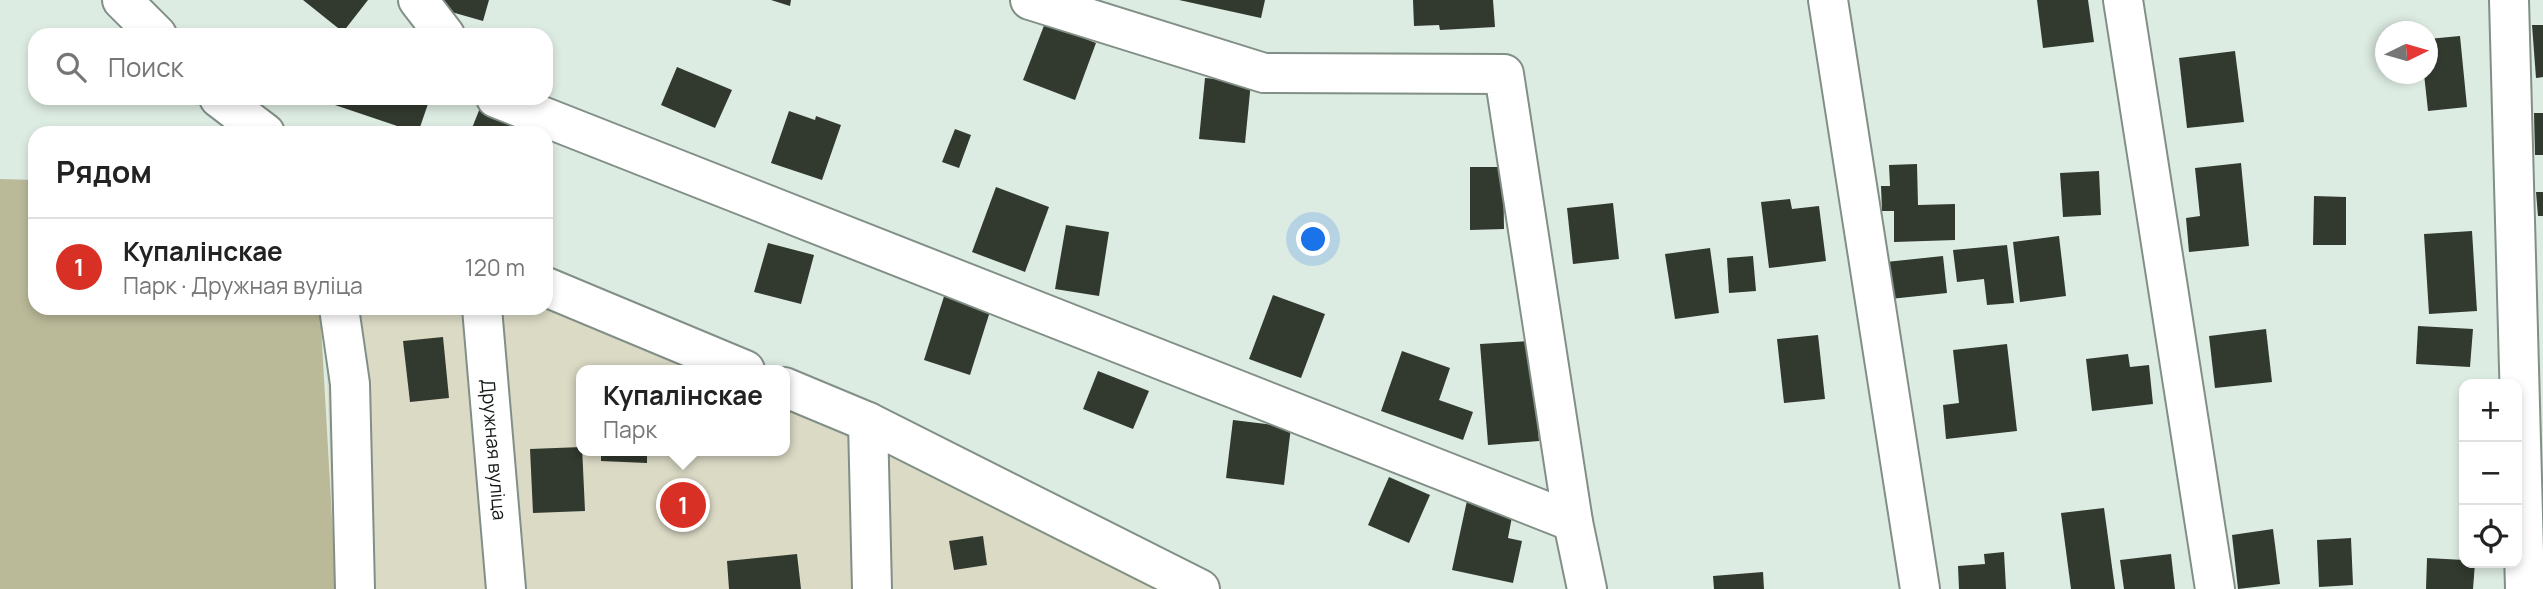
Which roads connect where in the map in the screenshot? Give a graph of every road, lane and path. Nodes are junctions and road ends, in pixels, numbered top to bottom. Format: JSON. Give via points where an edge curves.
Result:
{"nodes":[{"id":1,"x":122,"y":0,"type":"edge"},
{"id":2,"x":418,"y":0,"type":"edge"},
{"id":3,"x":1030,"y":0,"type":"edge"},
{"id":4,"x":1828,"y":0,"type":"edge"},
{"id":5,"x":2123,"y":0,"type":"edge"},
{"id":6,"x":2509,"y":0,"type":"edge"},
{"id":7,"x":150,"y":28,"type":"edge"},
{"id":8,"x":440,"y":28,"type":"edge"},
{"id":9,"x":228,"y":105,"type":"edge"},
{"id":10,"x":513,"y":105,"type":"edge"},
{"id":11,"x":256,"y":126,"type":"edge"},
{"id":12,"x":553,"y":290,"type":"edge"},
{"id":13,"x":340,"y":315,"type":"edge"},
{"id":14,"x":483,"y":315,"type":"edge"},
{"id":15,"x":733,"y":365,"type":"edge"},
{"id":16,"x":790,"y":389,"type":"edge"},
{"id":17,"x":868,"y":422,"type":"junction"},
{"id":18,"x":1573,"y":522,"type":"junction"},
{"id":19,"x":355,"y":589,"type":"edge"},
{"id":20,"x":506,"y":589,"type":"edge"},
{"id":21,"x":872,"y":589,"type":"edge"},
{"id":22,"x":1200,"y":589,"type":"edge"},
{"id":23,"x":1587,"y":589,"type":"edge"},
{"id":24,"x":1920,"y":589,"type":"edge"},
{"id":25,"x":2215,"y":589,"type":"edge"},
{"id":26,"x":2525,"y":589,"type":"edge"}],
"edges":[{"from":1,"to":7,"type":"street"},
{"from":2,"to":8,"type":"street"},
{"from":3,"to":18,"type":"street","via":[[1264,73],[1504,74]]},
{"from":4,"to":24,"type":"street"},
{"from":5,"to":25,"type":"street"},
{"from":6,"to":26,"type":"street"},
{"from":9,"to":11,"type":"street"},
{"from":10,"to":18,"type":"street"},
{"from":12,"to":15,"type":"street"},
{"from":13,"to":19,"type":"street","via":[[350,384]]},
{"from":14,"to":20,"type":"street","name":"Дружная вуліца"},
{"from":16,"to":17,"type":"street"},
{"from":17,"to":21,"type":"street"},
{"from":17,"to":22,"type":"street"},
{"from":18,"to":23,"type":"street"}]}
